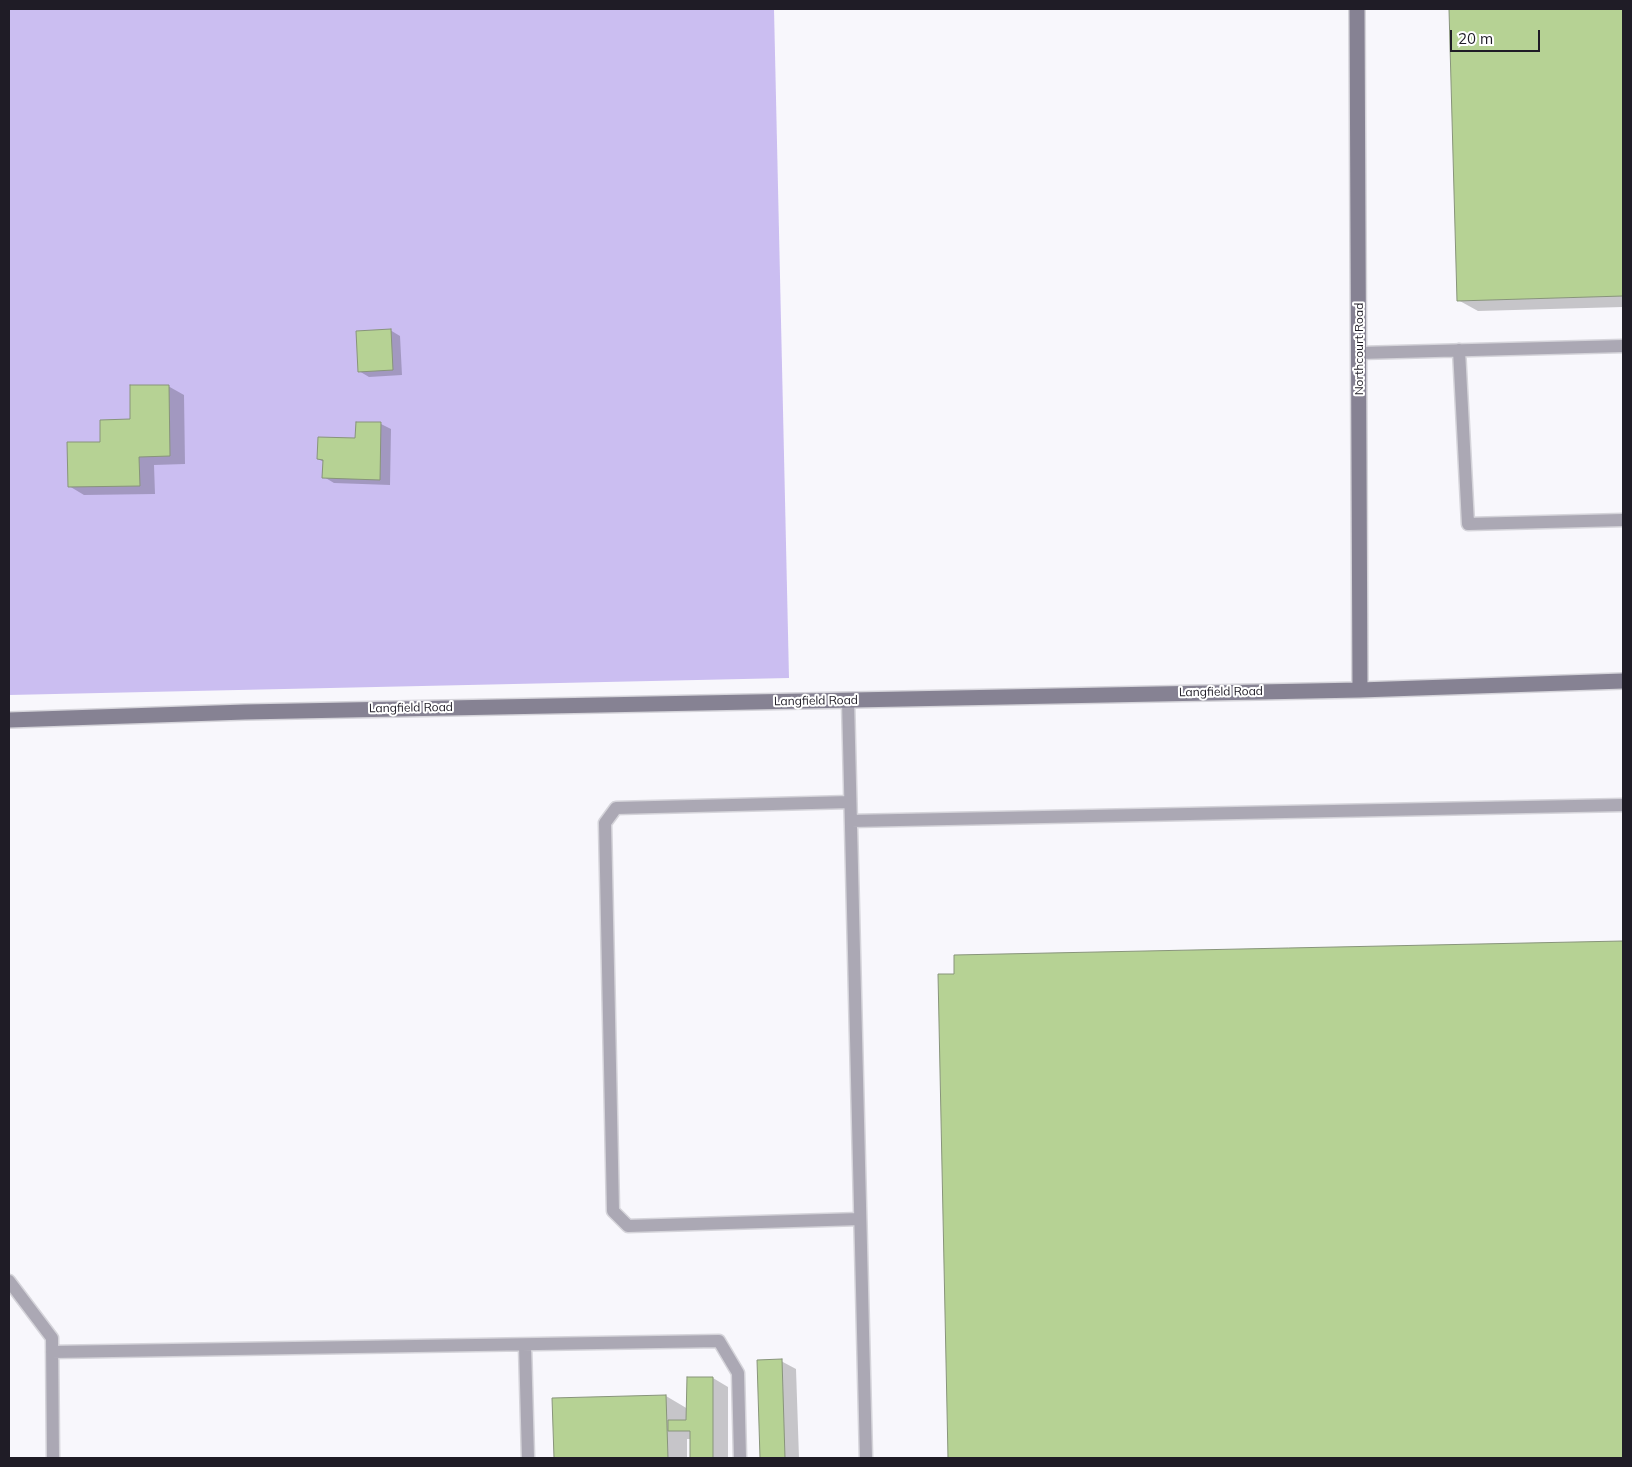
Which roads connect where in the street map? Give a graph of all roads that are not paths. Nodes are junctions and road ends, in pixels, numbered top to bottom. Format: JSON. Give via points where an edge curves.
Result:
{"nodes":[{"id":1,"x":1357,"y":9,"type":"edge"},
{"id":2,"x":1623,"y":346,"type":"edge"},
{"id":3,"x":1459,"y":350,"type":"junction"},
{"id":4,"x":1359,"y":353,"type":"junction"},
{"id":5,"x":1623,"y":520,"type":"edge"},
{"id":6,"x":1623,"y":681,"type":"edge"},
{"id":7,"x":1360,"y":690,"type":"junction"},
{"id":8,"x":848,"y":700,"type":"junction"},
{"id":9,"x":9,"y":720,"type":"edge"},
{"id":10,"x":850,"y":802,"type":"junction"},
{"id":11,"x":1623,"y":805,"type":"edge"},
{"id":12,"x":851,"y":821,"type":"junction"},
{"id":13,"x":860,"y":1220,"type":"junction"},
{"id":14,"x":9,"y":1281,"type":"edge"},
{"id":15,"x":525,"y":1345,"type":"junction"},
{"id":16,"x":52,"y":1352,"type":"junction"},
{"id":17,"x":53,"y":1458,"type":"edge"},
{"id":18,"x":528,"y":1458,"type":"edge"},
{"id":19,"x":740,"y":1458,"type":"edge"},
{"id":20,"x":866,"y":1458,"type":"edge"}],
"edges":[{"from":1,"to":4,"type":"street","name":"Northcourt Road"},
{"from":2,"to":3,"type":"lane"},
{"from":3,"to":4,"type":"lane"},
{"from":3,"to":5,"type":"lane","via":[[1468,524]]},
{"from":4,"to":7,"type":"street","name":"Northcourt Road"},
{"from":6,"to":7,"type":"street","name":"Langfield Road"},
{"from":7,"to":8,"type":"street","name":"Langfield Road"},
{"from":8,"to":9,"type":"street","name":"Langfield Road"},
{"from":8,"to":10,"type":"lane"},
{"from":10,"to":12,"type":"lane"},
{"from":10,"to":13,"type":"lane","via":[[616,808],[605,823],[613,1211],[628,1226]]},
{"from":11,"to":12,"type":"lane"},
{"from":12,"to":13,"type":"lane"},
{"from":13,"to":20,"type":"lane"},
{"from":14,"to":16,"type":"lane","via":[[52,1338]]},
{"from":15,"to":16,"type":"lane"},
{"from":15,"to":18,"type":"lane"},
{"from":15,"to":19,"type":"lane","via":[[719,1341],[738,1373]]},
{"from":16,"to":17,"type":"lane"}]}
